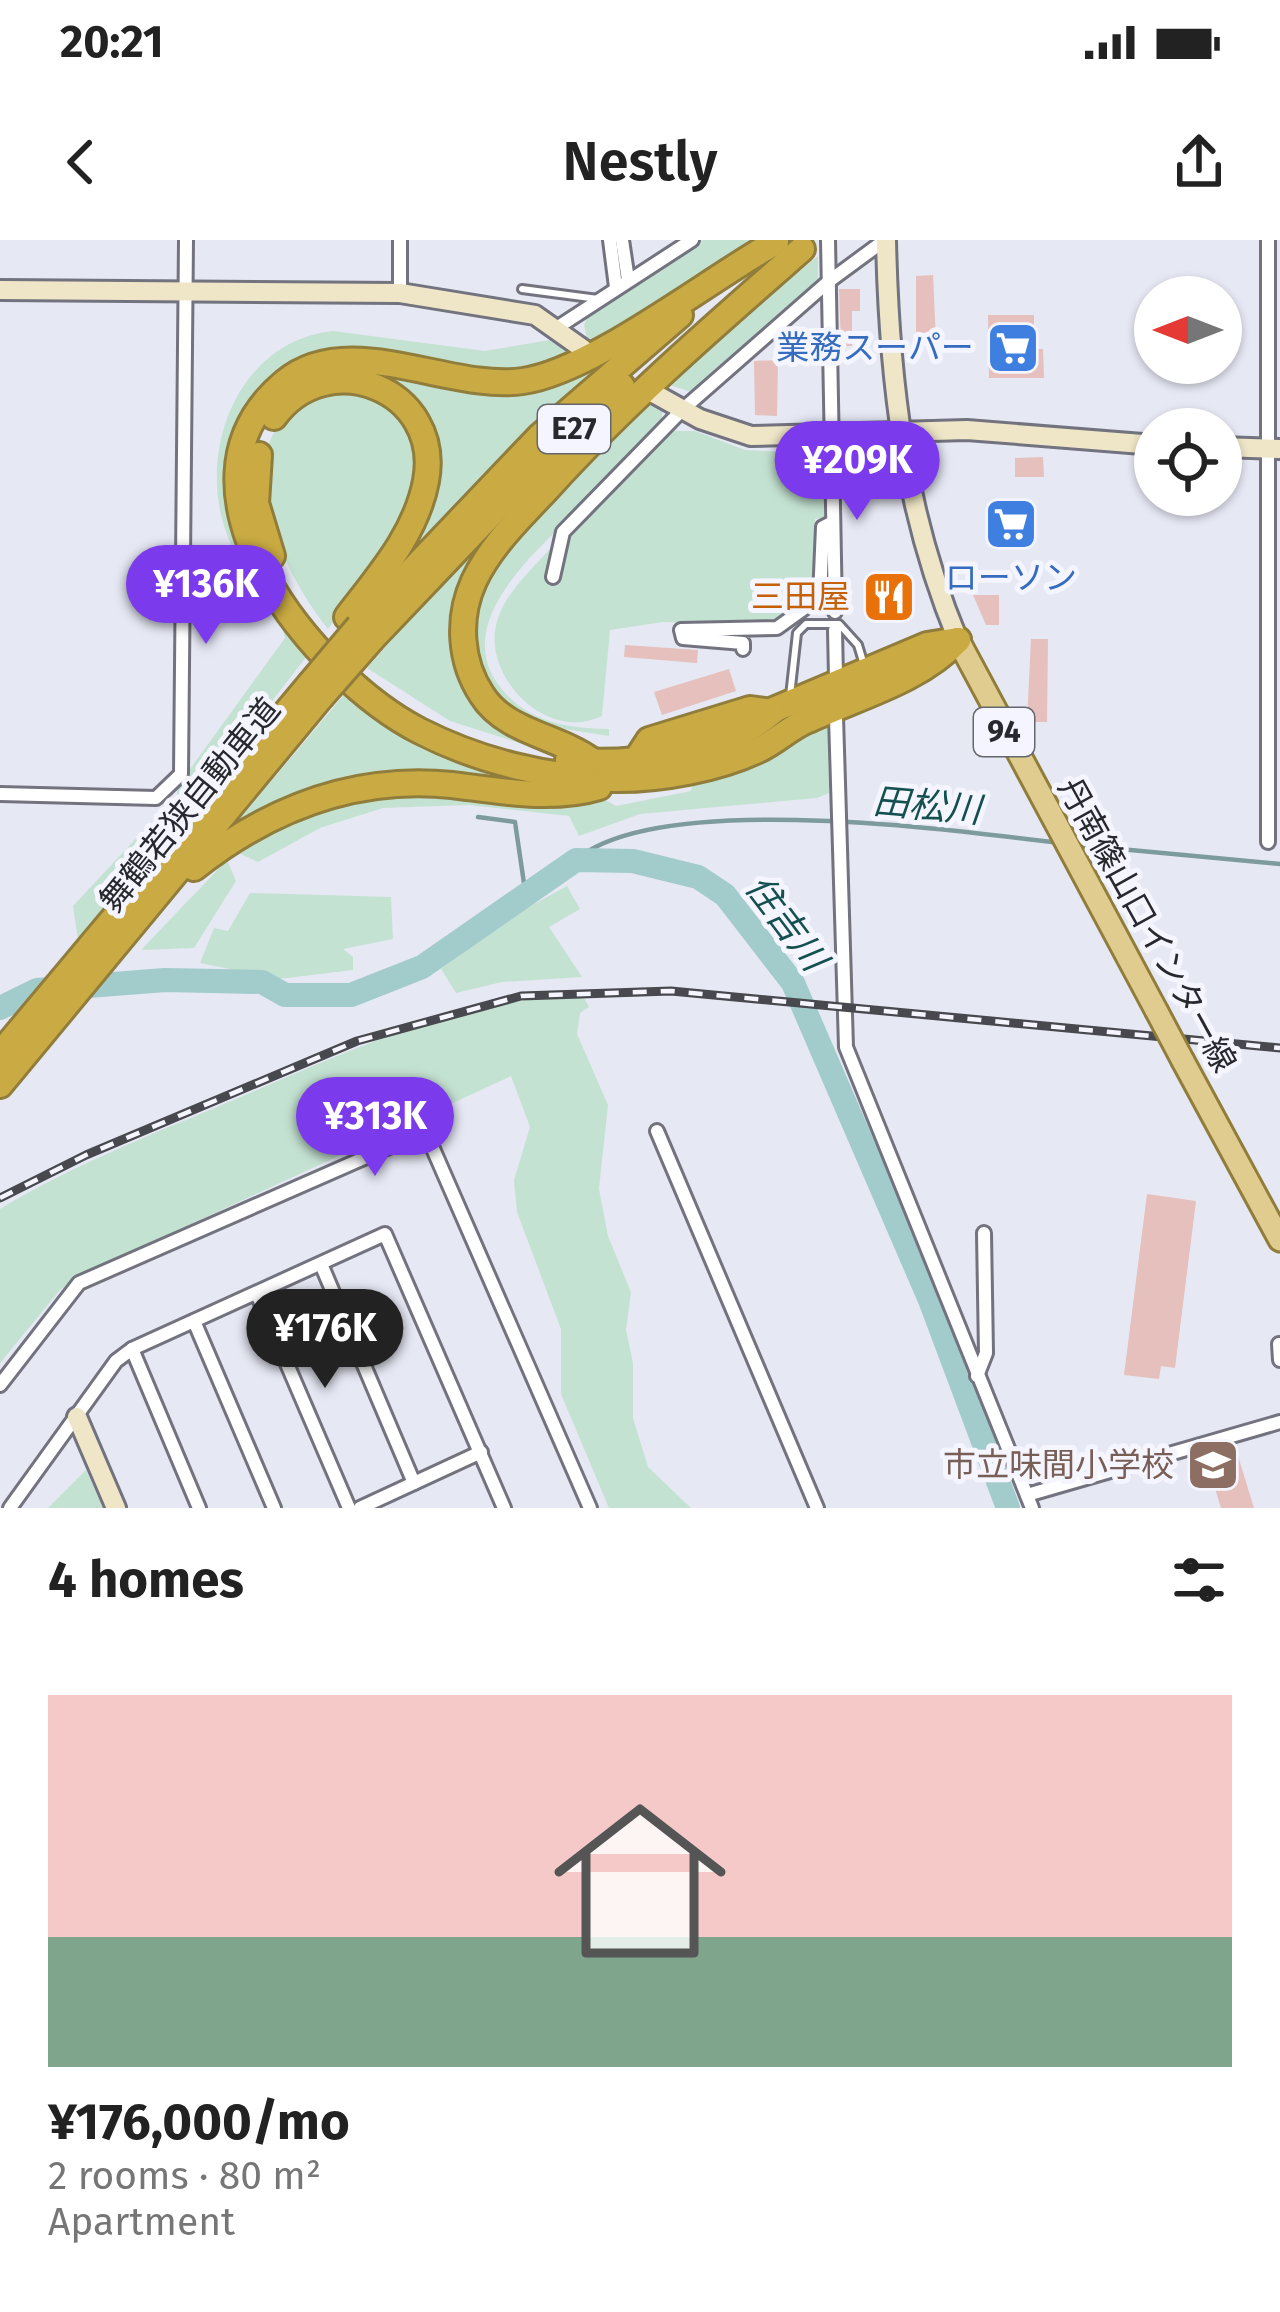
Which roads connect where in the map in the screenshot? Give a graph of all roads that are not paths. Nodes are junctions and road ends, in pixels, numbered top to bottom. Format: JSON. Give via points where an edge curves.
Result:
{"nodes":[{"id":1,"x":186,"y":240,"type":"edge"},
{"id":2,"x":400,"y":240,"type":"edge"},
{"id":3,"x":610,"y":240,"type":"edge"},
{"id":4,"x":622,"y":240,"type":"edge"},
{"id":5,"x":692,"y":240,"type":"edge"},
{"id":6,"x":828,"y":240,"type":"edge"},
{"id":7,"x":886,"y":240,"type":"edge"},
{"id":8,"x":1268,"y":240,"type":"edge"},
{"id":9,"x":793,"y":243,"type":"edge"},
{"id":10,"x":828,"y":282,"type":"junction"},
{"id":11,"x":622,"y":284,"type":"junction"},
{"id":12,"x":522,"y":289,"type":"dead end"},
{"id":13,"x":0,"y":290,"type":"edge"},
{"id":14,"x":185,"y":290,"type":"junction"},
{"id":15,"x":400,"y":293,"type":"junction"},
{"id":16,"x":601,"y":299,"type":"junction"},
{"id":17,"x":555,"y":329,"type":"junction"},
{"id":18,"x":583,"y":349,"type":"dead end"},
{"id":19,"x":655,"y":394,"type":"dead end"},
{"id":20,"x":682,"y":410,"type":"junction"},
{"id":21,"x":899,"y":432,"type":"junction"},
{"id":22,"x":831,"y":435,"type":"junction"},
{"id":23,"x":1134,"y":444,"type":"edge"},
{"id":24,"x":1242,"y":448,"type":"edge"},
{"id":25,"x":1275,"y":449,"type":"edge"},
{"id":26,"x":833,"y":522,"type":"junction"},
{"id":27,"x":553,"y":577,"type":"dead end"},
{"id":28,"x":835,"y":613,"type":"dead end"},
{"id":29,"x":359,"y":627,"type":"junction"},
{"id":30,"x":835,"y":630,"type":"dead end"},
{"id":31,"x":958,"y":640,"type":"junction"},
{"id":32,"x":1275,"y":641,"type":"edge"},
{"id":33,"x":743,"y":649,"type":"dead end"},
{"id":34,"x":836,"y":677,"type":"dead end"},
{"id":35,"x":862,"y":685,"type":"junction"},
{"id":36,"x":310,"y":686,"type":"junction"},
{"id":37,"x":783,"y":716,"type":"junction"},
{"id":38,"x":836,"y":717,"type":"dead end"},
{"id":39,"x":591,"y":760,"type":"junction"},
{"id":40,"x":644,"y":766,"type":"junction"},
{"id":41,"x":612,"y":779,"type":"junction"},
{"id":42,"x":0,"y":794,"type":"edge"},
{"id":43,"x":1274,"y":823,"type":"edge"},
{"id":44,"x":1268,"y":842,"type":"dead end"},
{"id":45,"x":158,"y":897,"type":"junction"},
{"id":46,"x":104,"y":946,"type":"junction"},
{"id":47,"x":9,"y":1054,"type":"edge"},
{"id":48,"x":0,"y":1085,"type":"edge"},
{"id":49,"x":656,"y":1131,"type":"dead end"},
{"id":50,"x":984,"y":1233,"type":"dead end"},
{"id":51,"x":1280,"y":1240,"type":"edge"},
{"id":52,"x":321,"y":1264,"type":"junction"},
{"id":53,"x":257,"y":1294,"type":"junction"},
{"id":54,"x":194,"y":1322,"type":"junction"},
{"id":55,"x":1280,"y":1344,"type":"edge"},
{"id":56,"x":132,"y":1349,"type":"junction"},
{"id":57,"x":1280,"y":1360,"type":"edge"},
{"id":58,"x":977,"y":1378,"type":"junction"},
{"id":59,"x":0,"y":1385,"type":"edge"},
{"id":60,"x":77,"y":1417,"type":"junction"},
{"id":61,"x":1280,"y":1422,"type":"edge"},
{"id":62,"x":481,"y":1452,"type":"junction"},
{"id":63,"x":414,"y":1483,"type":"junction"},
{"id":64,"x":1029,"y":1502,"type":"edge"},
{"id":65,"x":10,"y":1508,"type":"edge"},
{"id":66,"x":116,"y":1508,"type":"edge"},
{"id":67,"x":199,"y":1508,"type":"edge"},
{"id":68,"x":274,"y":1508,"type":"edge"},
{"id":69,"x":350,"y":1508,"type":"edge"},
{"id":70,"x":360,"y":1508,"type":"edge"},
{"id":71,"x":504,"y":1508,"type":"edge"},
{"id":72,"x":590,"y":1508,"type":"edge"},
{"id":73,"x":817,"y":1508,"type":"edge"}],
"edges":[{"from":1,"to":14,"type":"street"},
{"from":2,"to":15,"type":"street"},
{"from":3,"to":11,"type":"street"},
{"from":4,"to":11,"type":"street"},
{"from":5,"to":11,"type":"street"},
{"from":6,"to":10,"type":"street"},
{"from":7,"to":10,"type":"street"},
{"from":7,"to":21,"type":"street"},
{"from":8,"to":25,"type":"street"},
{"from":9,"to":29,"type":"highway","name":"舞鶴若狭自動車道","number":"E27","via":[[599,406],[460,543]]},
{"from":9,"to":39,"type":"highway","via":[[622,406],[497,542],[474,582],[464,641],[485,701]]},
{"from":9,"to":41,"type":"highway","via":[[554,373],[485,382],[363,362],[327,364],[286,381],[247,438],[239,490],[254,555],[297,626],[355,686],[416,729],[474,754]]},
{"from":10,"to":20,"type":"street"},
{"from":10,"to":22,"type":"street"},
{"from":11,"to":16,"type":"street"},
{"from":12,"to":16,"type":"lane"},
{"from":13,"to":14,"type":"street"},
{"from":14,"to":15,"type":"street"},
{"from":14,"to":42,"type":"street","via":[[181,774],[156,798]]},
{"from":15,"to":17,"type":"street","via":[[483,302],[536,315]]},
{"from":16,"to":17,"type":"street"},
{"from":17,"to":18,"type":"street"},
{"from":19,"to":20,"type":"street"},
{"from":20,"to":22,"type":"street","via":[[751,436]]},
{"from":20,"to":27,"type":"street","via":[[563,532]]},
{"from":21,"to":22,"type":"street"},
{"from":21,"to":23,"type":"street"},
{"from":21,"to":31,"type":"street","via":[[923,545]]},
{"from":22,"to":26,"type":"street"},
{"from":24,"to":25,"type":"street"},
{"from":25,"to":32,"type":"street"},
{"from":26,"to":28,"type":"street"},
{"from":26,"to":33,"type":"street","via":[[824,527],[820,597],[777,628],[681,630],[683,638]]},
{"from":29,"to":36,"type":"highway","name":"舞鶴若狭自動車道","number":"E27","bridge":true},
{"from":29,"to":39,"type":"highway","via":[[421,499],[428,464],[421,426],[406,406],[375,384],[348,378],[291,398],[261,446],[256,503],[298,602],[368,677],[437,722],[526,754]]},
{"from":30,"to":34,"type":"street"},
{"from":31,"to":35,"type":"highway","via":[[937,662]]},
{"from":31,"to":51,"type":"main road","name":"丹南篠山口インター線","number":"94","bridge":true},
{"from":32,"to":43,"type":"street"},
{"from":35,"to":37,"type":"highway"},
{"from":35,"to":37,"type":"lane","via":[[864,656],[850,632],[824,621],[806,624],[796,633]]},
{"from":36,"to":45,"type":"highway","name":"舞鶴若狭自動車道","number":"E27"},
{"from":36,"to":46,"type":"highway","name":"舞鶴若狭自動車道","number":"E27","via":[[161,862]]},
{"from":37,"to":40,"type":"highway","via":[[763,748],[675,774]]},
{"from":37,"to":40,"type":"highway","via":[[750,710],[649,740]]},
{"from":38,"to":58,"type":"street","via":[[846,1047]]},
{"from":39,"to":40,"type":"highway"},
{"from":40,"to":41,"type":"highway"},
{"from":41,"to":45,"type":"highway","via":[[554,794],[349,788],[257,824]]},
{"from":43,"to":44,"type":"street"},
{"from":45,"to":46,"type":"highway","name":"舞鶴若狭自動車道","number":"E27"},
{"from":46,"to":47,"type":"highway","name":"舞鶴若狭自動車道","number":"E27"},
{"from":47,"to":48,"type":"highway","name":"舞鶴若狭自動車道","number":"E27"},
{"from":49,"to":73,"type":"street"},
{"from":50,"to":58,"type":"street","via":[[986,1353]]},
{"from":52,"to":53,"type":"street"},
{"from":52,"to":62,"type":"street","via":[[385,1234]]},
{"from":52,"to":63,"type":"street"},
{"from":53,"to":54,"type":"street"},
{"from":53,"to":69,"type":"street"},
{"from":54,"to":56,"type":"street"},
{"from":54,"to":68,"type":"street"},
{"from":55,"to":57,"type":"street"},
{"from":56,"to":60,"type":"street"},
{"from":56,"to":67,"type":"street"},
{"from":58,"to":64,"type":"street"},
{"from":59,"to":72,"type":"street","via":[[80,1283],[421,1132]]},
{"from":60,"to":65,"type":"street"},
{"from":60,"to":66,"type":"street"},
{"from":61,"to":64,"type":"street"},
{"from":62,"to":63,"type":"street"},
{"from":62,"to":71,"type":"street"},
{"from":63,"to":70,"type":"street"}]}
